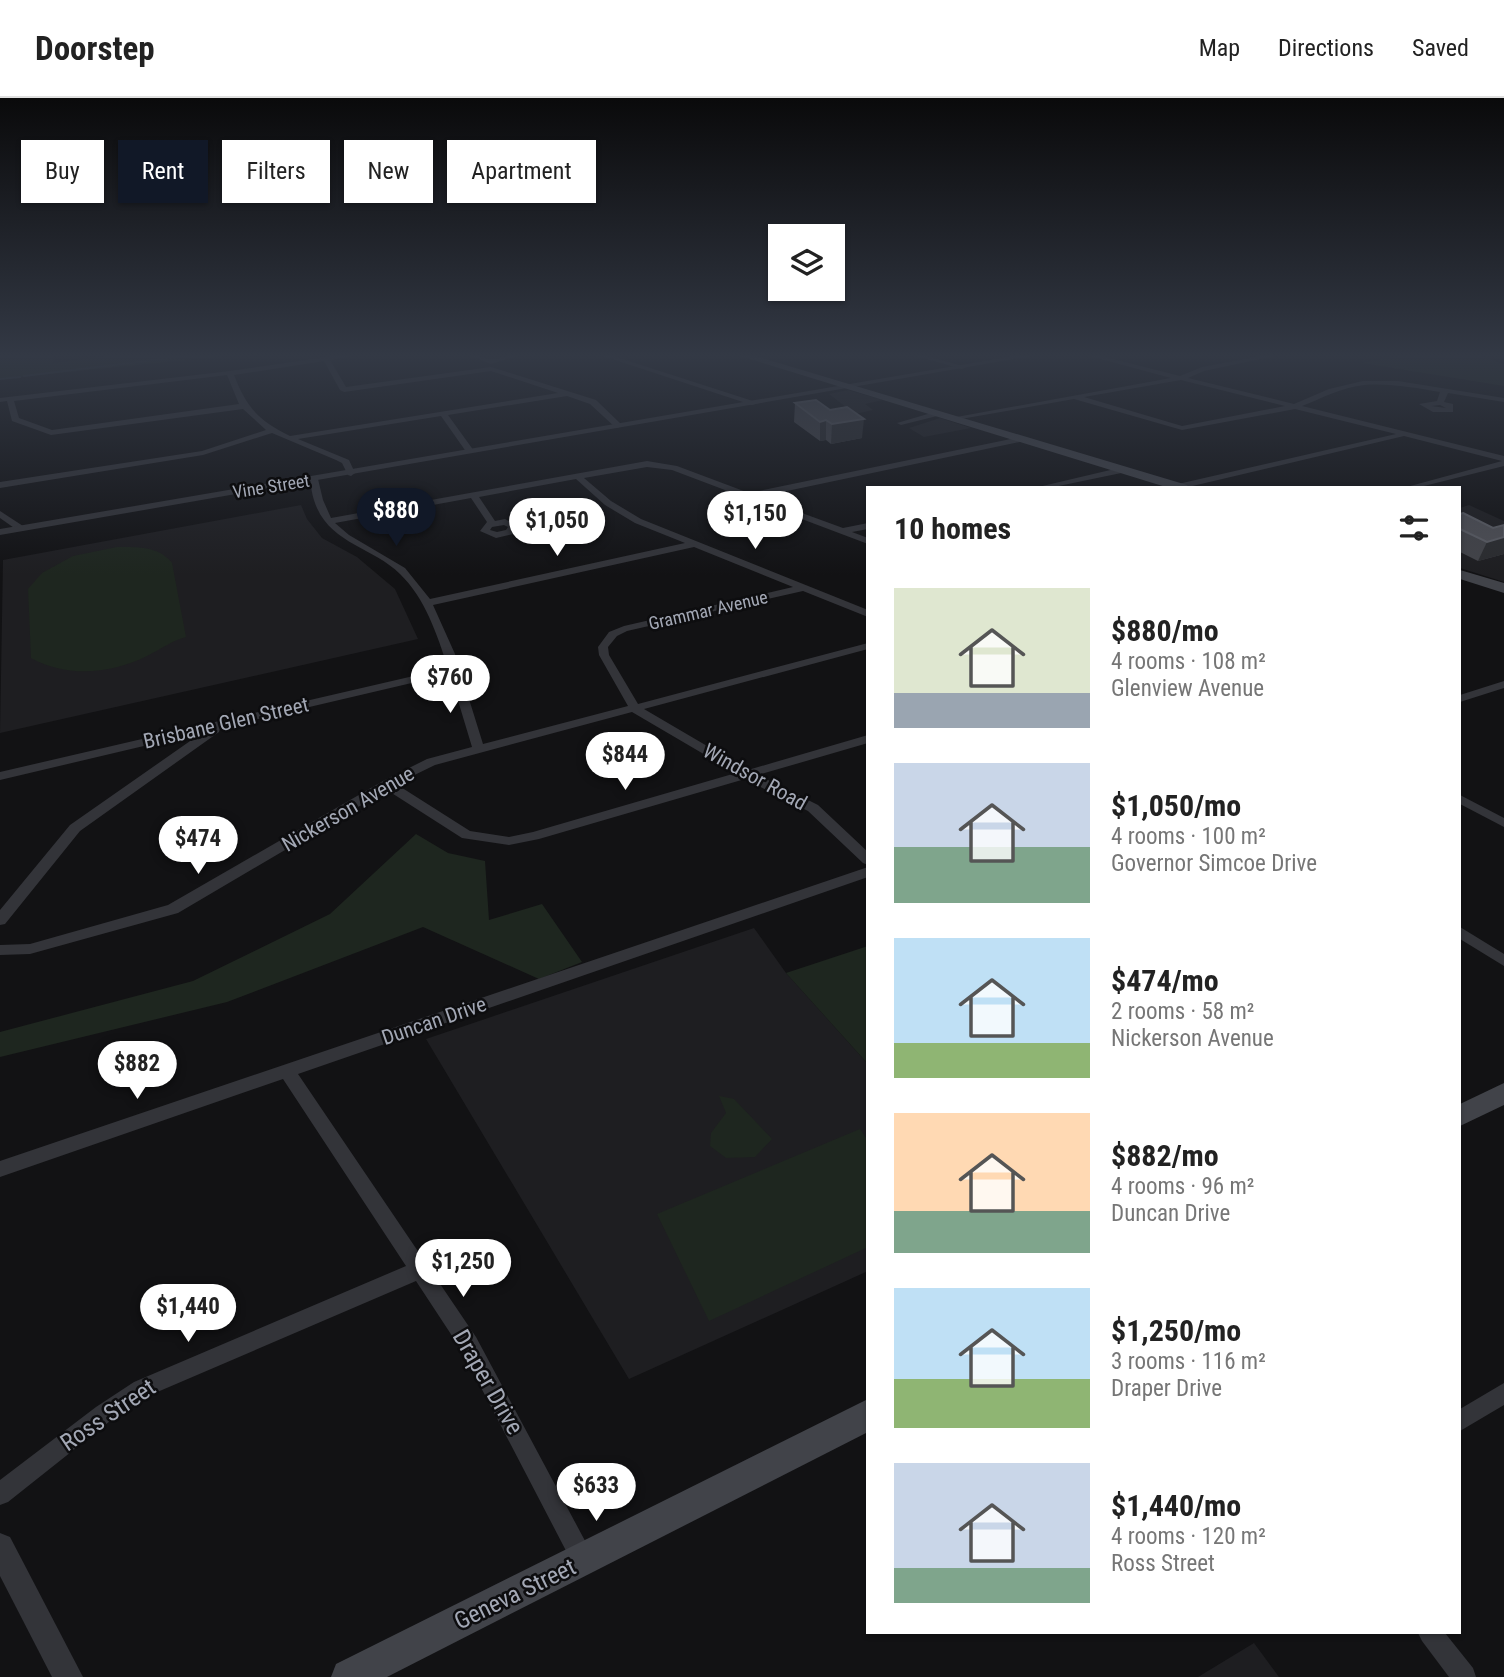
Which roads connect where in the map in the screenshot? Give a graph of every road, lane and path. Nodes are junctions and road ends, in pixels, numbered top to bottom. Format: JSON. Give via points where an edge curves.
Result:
{"nodes":[{"id":1,"x":37,"y":428,"type":"edge"},
{"id":2,"x":89,"y":428,"type":"edge"},
{"id":3,"x":271,"y":428,"type":"edge"},
{"id":4,"x":356,"y":428,"type":"edge"},
{"id":5,"x":453,"y":428,"type":"edge"},
{"id":6,"x":609,"y":428,"type":"edge"},
{"id":7,"x":985,"y":428,"type":"edge"},
{"id":8,"x":1376,"y":428,"type":"edge"},
{"id":9,"x":274,"y":430,"type":"junction"},
{"id":10,"x":1405,"y":435,"type":"junction"},
{"id":11,"x":291,"y":438,"type":"junction"},
{"id":12,"x":1021,"y":439,"type":"junction"},
{"id":13,"x":470,"y":451,"type":"junction"},
{"id":14,"x":1504,"y":461,"type":"edge"},
{"id":15,"x":1123,"y":470,"type":"junction"},
{"id":16,"x":351,"y":473,"type":"junction"},
{"id":17,"x":578,"y":476,"type":"junction"},
{"id":18,"x":314,"y":479,"type":"junction"},
{"id":19,"x":0,"y":485,"type":"edge"},
{"id":20,"x":1047,"y":486,"type":"edge"},
{"id":21,"x":1177,"y":486,"type":"edge"},
{"id":22,"x":1184,"y":486,"type":"edge"},
{"id":23,"x":1414,"y":486,"type":"edge"},
{"id":24,"x":473,"y":495,"type":"junction"},
{"id":25,"x":748,"y":496,"type":"junction"},
{"id":26,"x":0,"y":514,"type":"edge"},
{"id":27,"x":329,"y":521,"type":"junction"},
{"id":28,"x":492,"y":523,"type":"dead end"},
{"id":29,"x":866,"y":526,"type":"edge"},
{"id":30,"x":20,"y":528,"type":"junction"},
{"id":31,"x":843,"y":531,"type":"junction"},
{"id":32,"x":0,"y":532,"type":"edge"},
{"id":33,"x":866,"y":540,"type":"edge"},
{"id":34,"x":694,"y":544,"type":"junction"},
{"id":35,"x":1461,"y":574,"type":"edge"},
{"id":36,"x":803,"y":588,"type":"junction"},
{"id":37,"x":1504,"y":588,"type":"edge"},
{"id":38,"x":426,"y":603,"type":"junction"},
{"id":39,"x":866,"y":613,"type":"edge"},
{"id":40,"x":613,"y":634,"type":"joint"},
{"id":41,"x":866,"y":647,"type":"edge"},
{"id":42,"x":453,"y":670,"type":"junction"},
{"id":43,"x":1504,"y":684,"type":"edge"},
{"id":44,"x":1461,"y":699,"type":"edge"},
{"id":45,"x":635,"y":709,"type":"junction"},
{"id":46,"x":222,"y":724,"type":"junction"},
{"id":47,"x":866,"y":740,"type":"edge"},
{"id":48,"x":479,"y":750,"type":"junction"},
{"id":49,"x":746,"y":774,"type":"junction"},
{"id":50,"x":0,"y":776,"type":"edge"},
{"id":51,"x":387,"y":784,"type":"junction"},
{"id":52,"x":1461,"y":800,"type":"edge"},
{"id":53,"x":1504,"y":824,"type":"edge"},
{"id":54,"x":866,"y":858,"type":"edge"},
{"id":55,"x":866,"y":873,"type":"edge"},
{"id":56,"x":0,"y":919,"type":"edge"},
{"id":57,"x":1461,"y":933,"type":"edge"},
{"id":58,"x":0,"y":950,"type":"edge"},
{"id":59,"x":1504,"y":961,"type":"edge"},
{"id":60,"x":287,"y":1072,"type":"junction"},
{"id":61,"x":1504,"y":1093,"type":"edge"},
{"id":62,"x":1461,"y":1115,"type":"edge"},
{"id":63,"x":0,"y":1169,"type":"edge"},
{"id":64,"x":419,"y":1270,"type":"junction"},
{"id":65,"x":1504,"y":1393,"type":"edge"},
{"id":66,"x":866,"y":1416,"type":"edge"},
{"id":67,"x":1461,"y":1420,"type":"edge"},
{"id":68,"x":0,"y":1494,"type":"edge"},
{"id":69,"x":0,"y":1547,"type":"edge"},
{"id":70,"x":583,"y":1560,"type":"junction"},
{"id":71,"x":1431,"y":1634,"type":"edge"},
{"id":72,"x":68,"y":1677,"type":"edge"},
{"id":73,"x":349,"y":1677,"type":"edge"},
{"id":74,"x":1464,"y":1677,"type":"edge"}],
"edges":[{"from":1,"to":2,"type":"street","via":[[51,433]]},
{"from":3,"to":9,"type":"street"},
{"from":4,"to":11,"type":"street"},
{"from":5,"to":13,"type":"street"},
{"from":6,"to":13,"type":"street","name":"Vine Street"},
{"from":7,"to":12,"type":"main road"},
{"from":8,"to":10,"type":"street"},
{"from":9,"to":11,"type":"street"},
{"from":9,"to":19,"type":"street","via":[[203,453]]},
{"from":10,"to":14,"type":"street"},
{"from":10,"to":22,"type":"street"},
{"from":11,"to":16,"type":"street","via":[[346,462]]},
{"from":12,"to":15,"type":"main road"},
{"from":12,"to":25,"type":"street"},
{"from":13,"to":16,"type":"street","name":"Vine Street"},
{"from":14,"to":23,"type":"street"},
{"from":15,"to":20,"type":"street"},
{"from":15,"to":21,"type":"main road"},
{"from":16,"to":18,"type":"street","name":"Vine Street"},
{"from":17,"to":24,"type":"street"},
{"from":17,"to":25,"type":"street","via":[[634,466],[665,466]]},
{"from":17,"to":34,"type":"street","via":[[625,514]]},
{"from":18,"to":27,"type":"street"},
{"from":18,"to":30,"type":"street","name":"Vine Street"},
{"from":24,"to":27,"type":"street"},
{"from":24,"to":28,"type":"street"},
{"from":25,"to":31,"type":"street"},
{"from":26,"to":30,"type":"street"},
{"from":27,"to":38,"type":"street","via":[[344,538],[404,572]]},
{"from":29,"to":31,"type":"street"},
{"from":30,"to":32,"type":"street","name":"Vine Street"},
{"from":31,"to":33,"type":"street"},
{"from":34,"to":36,"type":"street"},
{"from":34,"to":38,"type":"street"},
{"from":35,"to":37,"type":"main road"},
{"from":36,"to":39,"type":"street"},
{"from":36,"to":40,"type":"street","name":"Grammar Avenue"},
{"from":38,"to":42,"type":"street"},
{"from":40,"to":45,"type":"street","name":"Windsor Road","via":[[603,647],[604,655]]},
{"from":41,"to":45,"type":"street","name":"Nickerson Avenue"},
{"from":42,"to":46,"type":"street","name":"Brisbane Glen Street"},
{"from":42,"to":48,"type":"street"},
{"from":43,"to":44,"type":"street"},
{"from":45,"to":48,"type":"street","name":"Nickerson Avenue"},
{"from":45,"to":49,"type":"street","name":"Windsor Road"},
{"from":46,"to":50,"type":"street","name":"Brisbane Glen Street"},
{"from":46,"to":56,"type":"street","via":[[75,828]]},
{"from":47,"to":49,"type":"street"},
{"from":48,"to":51,"type":"street","name":"Nickerson Avenue","via":[[431,762]]},
{"from":49,"to":51,"type":"street","via":[[509,841],[467,835]]},
{"from":49,"to":54,"type":"street","name":"Windsor Road","via":[[813,808]]},
{"from":51,"to":58,"type":"street","name":"Nickerson Avenue","via":[[173,909],[30,949]]},
{"from":52,"to":53,"type":"street"},
{"from":55,"to":60,"type":"street","name":"Duncan Drive"},
{"from":57,"to":59,"type":"street"},
{"from":60,"to":63,"type":"street","name":"Duncan Drive"},
{"from":60,"to":64,"type":"street","name":"Draper Drive"},
{"from":61,"to":62,"type":"main road"},
{"from":64,"to":68,"type":"street","name":"Ross Street","via":[[141,1389]]},
{"from":64,"to":70,"type":"street","name":"Draper Drive","via":[[469,1344]]},
{"from":65,"to":67,"type":"street"},
{"from":66,"to":70,"type":"main road","name":"Geneva Street"},
{"from":69,"to":72,"type":"street"},
{"from":70,"to":73,"type":"main road","name":"Geneva Street"},
{"from":71,"to":74,"type":"street"}]}
